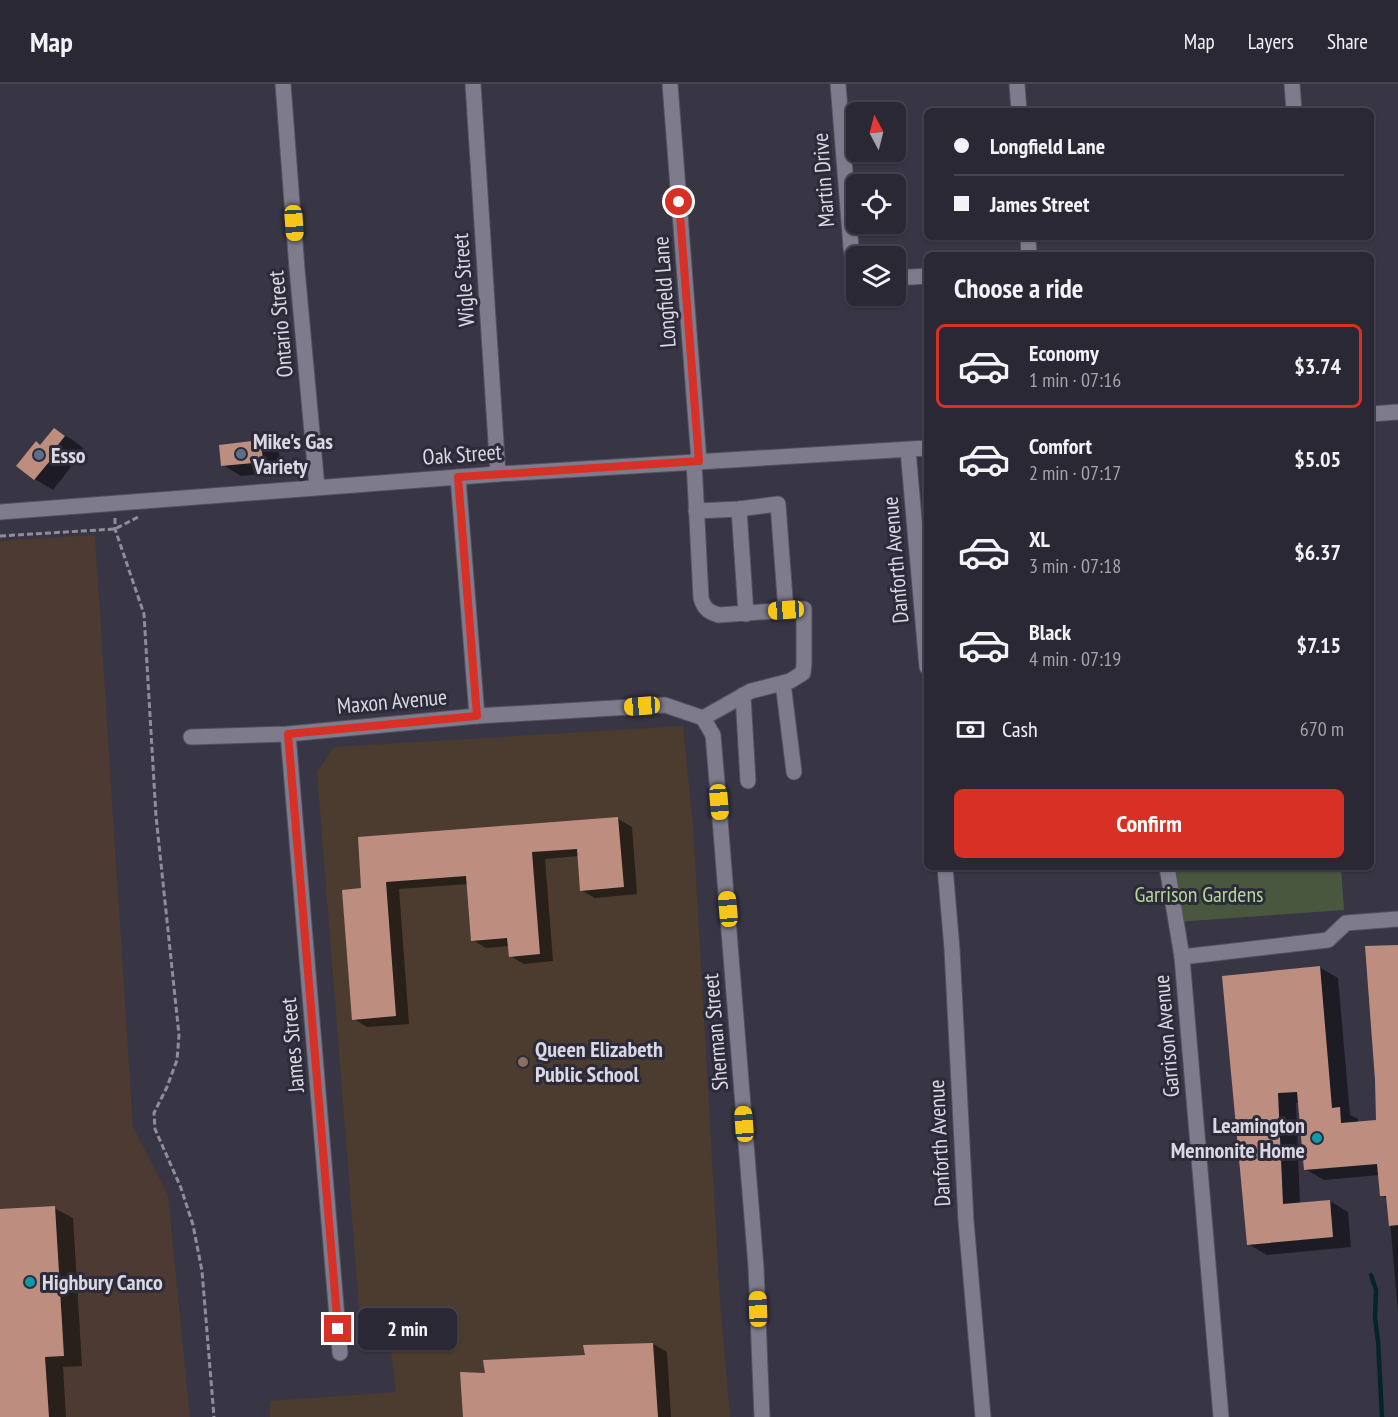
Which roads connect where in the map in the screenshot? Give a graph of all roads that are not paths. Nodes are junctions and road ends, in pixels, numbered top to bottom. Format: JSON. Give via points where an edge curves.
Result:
{"nodes":[{"id":1,"x":284,"y":84,"type":"edge"},
{"id":2,"x":472,"y":84,"type":"edge"},
{"id":3,"x":670,"y":84,"type":"edge"},
{"id":4,"x":838,"y":84,"type":"edge"},
{"id":5,"x":1017,"y":84,"type":"edge"},
{"id":6,"x":1292,"y":84,"type":"edge"},
{"id":7,"x":1019,"y":108,"type":"edge"},
{"id":8,"x":1294,"y":108,"type":"edge"},
{"id":9,"x":851,"y":246,"type":"edge"},
{"id":10,"x":924,"y":276,"type":"edge"},
{"id":11,"x":906,"y":277,"type":"edge"},
{"id":12,"x":1398,"y":412,"type":"edge"},
{"id":13,"x":1374,"y":414,"type":"edge"},
{"id":14,"x":924,"y":448,"type":"edge"},
{"id":15,"x":908,"y":450,"type":"junction"},
{"id":16,"x":697,"y":461,"type":"junction"},
{"id":17,"x":498,"y":474,"type":"junction"},
{"id":18,"x":458,"y":477,"type":"junction"},
{"id":19,"x":317,"y":487,"type":"junction"},
{"id":20,"x":739,"y":509,"type":"junction"},
{"id":21,"x":696,"y":511,"type":"junction"},
{"id":22,"x":0,"y":512,"type":"edge"},
{"id":23,"x":786,"y":610,"type":"junction"},
{"id":24,"x":746,"y":614,"type":"junction"},
{"id":25,"x":924,"y":632,"type":"edge"},
{"id":26,"x":783,"y":683,"type":"junction"},
{"id":27,"x":743,"y":695,"type":"junction"},
{"id":28,"x":477,"y":716,"type":"junction"},
{"id":29,"x":703,"y":718,"type":"junction"},
{"id":30,"x":288,"y":734,"type":"junction"},
{"id":31,"x":191,"y":737,"type":"dead end"},
{"id":32,"x":794,"y":772,"type":"dead end"},
{"id":33,"x":748,"y":781,"type":"dead end"},
{"id":34,"x":945,"y":870,"type":"edge"},
{"id":35,"x":1168,"y":870,"type":"edge"},
{"id":36,"x":1398,"y":919,"type":"edge"},
{"id":37,"x":1182,"y":957,"type":"junction"},
{"id":38,"x":340,"y":1353,"type":"dead end"},
{"id":39,"x":762,"y":1417,"type":"edge"},
{"id":40,"x":982,"y":1417,"type":"edge"},
{"id":41,"x":1221,"y":1417,"type":"edge"}],
"edges":[{"from":1,"to":19,"type":"street","name":"Ontario Street"},
{"from":2,"to":17,"type":"street","name":"Wigle Street"},
{"from":3,"to":16,"type":"street","name":"Longfield Lane"},
{"from":4,"to":9,"type":"street","name":"Martin Drive"},
{"from":5,"to":7,"type":"street"},
{"from":6,"to":8,"type":"street"},
{"from":10,"to":11,"type":"street"},
{"from":12,"to":13,"type":"street"},
{"from":14,"to":15,"type":"street","name":"Oak Street"},
{"from":15,"to":16,"type":"street","name":"Oak Street"},
{"from":15,"to":25,"type":"street","name":"Danforth Avenue"},
{"from":16,"to":17,"type":"street","name":"Oak Street"},
{"from":16,"to":21,"type":"street","name":"Longfield Lane"},
{"from":17,"to":18,"type":"street","name":"Oak Street"},
{"from":18,"to":19,"type":"street","name":"Oak Street"},
{"from":18,"to":28,"type":"street"},
{"from":19,"to":22,"type":"street","name":"Oak Street"},
{"from":20,"to":21,"type":"street"},
{"from":20,"to":23,"type":"street","via":[[778,504]]},
{"from":20,"to":24,"type":"street"},
{"from":21,"to":24,"type":"street","name":"Longfield Lane","via":[[703,607],[719,615]]},
{"from":23,"to":24,"type":"street"},
{"from":23,"to":26,"type":"street","via":[[804,609],[804,664],[803,673]]},
{"from":26,"to":27,"type":"street"},
{"from":26,"to":32,"type":"street"},
{"from":27,"to":29,"type":"street"},
{"from":27,"to":33,"type":"street"},
{"from":28,"to":29,"type":"street","name":"Maxon Avenue","via":[[665,705]]},
{"from":28,"to":30,"type":"street","name":"Maxon Avenue"},
{"from":29,"to":39,"type":"street","name":"Sherman Street","via":[[713,735],[717,782],[756,1267]]},
{"from":30,"to":31,"type":"street","name":"Maxon Avenue"},
{"from":30,"to":38,"type":"street","name":"James Street"},
{"from":34,"to":40,"type":"street","name":"Danforth Avenue"},
{"from":35,"to":37,"type":"street","name":"Garrison Avenue"},
{"from":36,"to":37,"type":"street","via":[[1346,923],[1328,940]]},
{"from":37,"to":41,"type":"street","name":"Garrison Avenue"}]}
